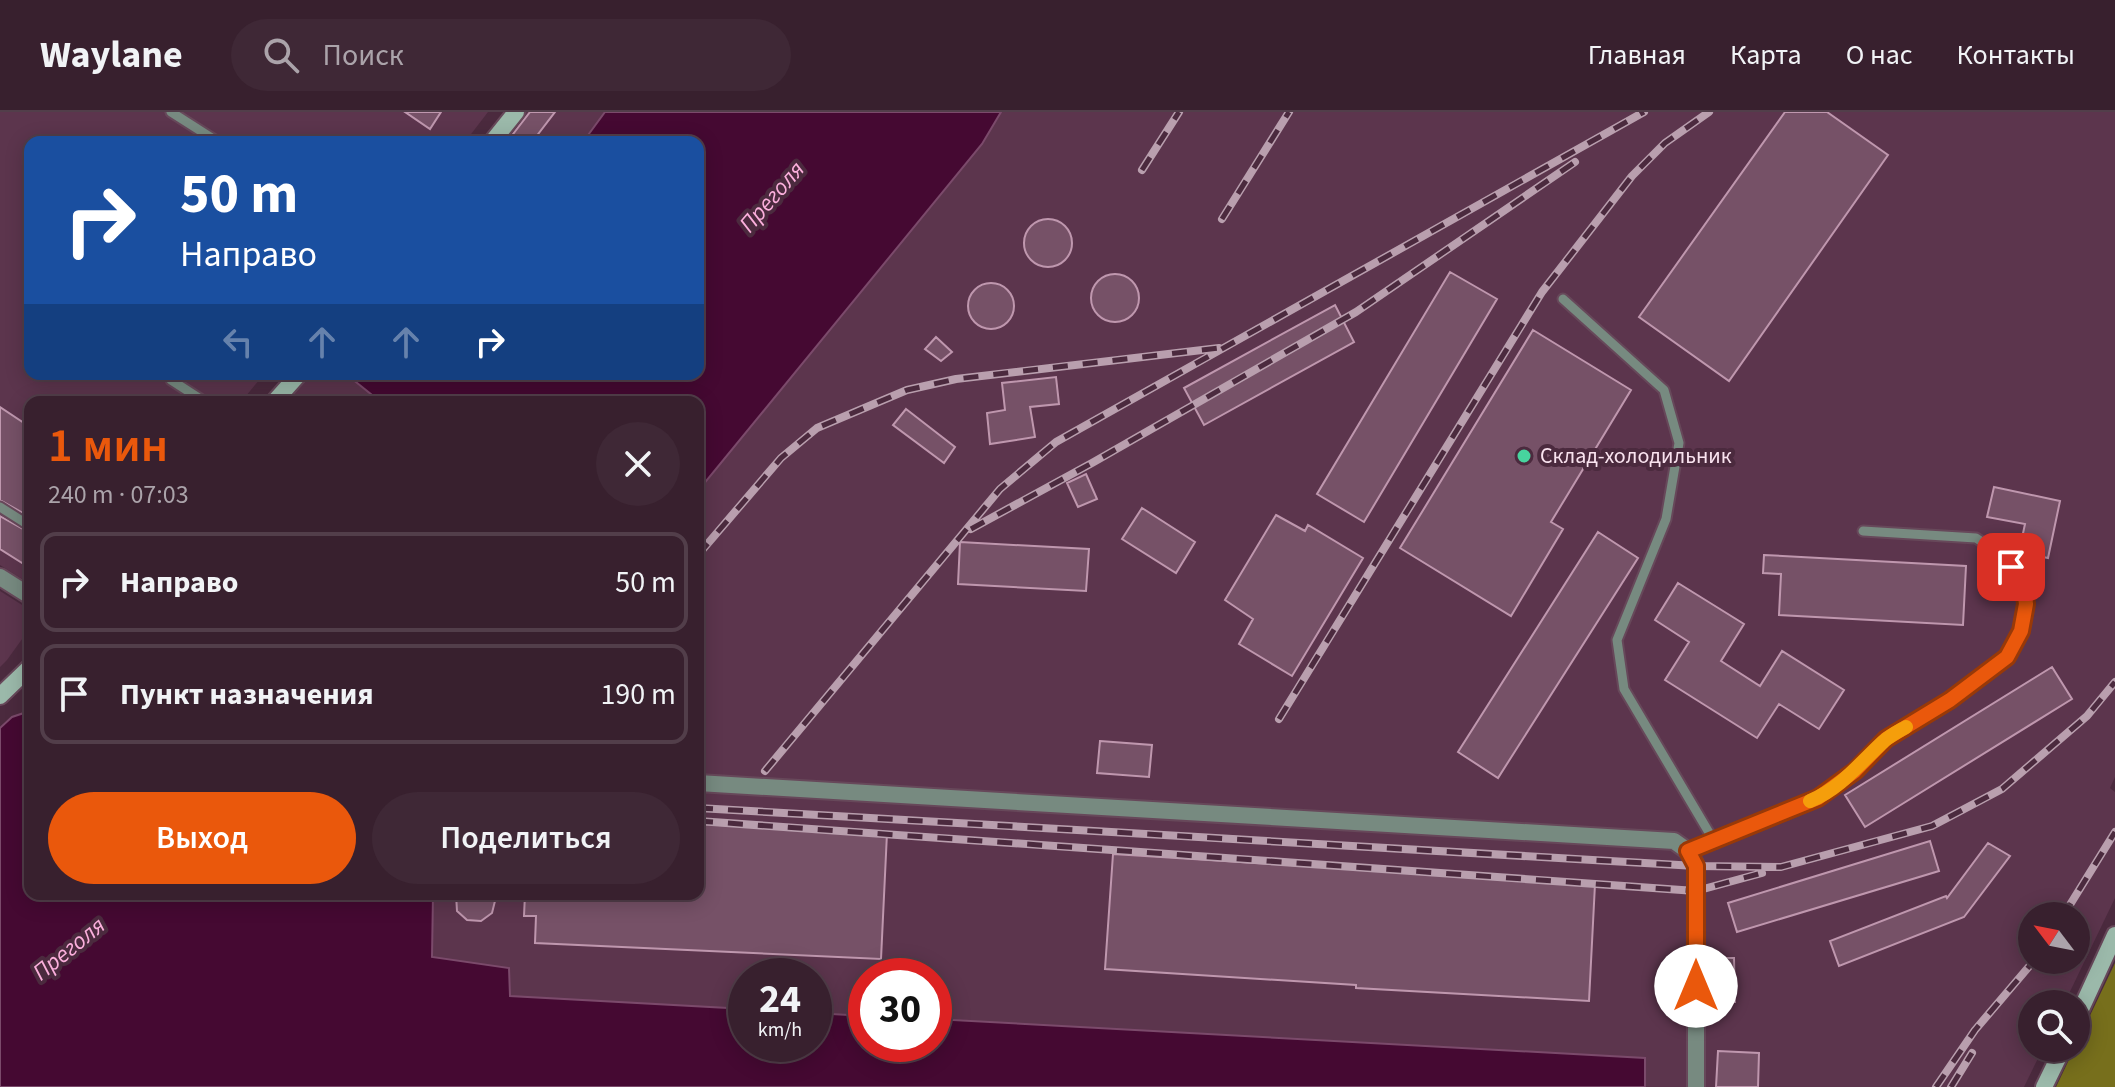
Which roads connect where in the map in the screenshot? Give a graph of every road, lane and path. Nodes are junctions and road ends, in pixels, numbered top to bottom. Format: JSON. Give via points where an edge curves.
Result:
{"nodes":[{"id":1,"x":171,"y":112,"type":"edge"},
{"id":2,"x":516,"y":112,"type":"edge"},
{"id":3,"x":209,"y":136,"type":"edge"},
{"id":4,"x":497,"y":136,"type":"edge"},
{"id":5,"x":1563,"y":299,"type":"dead end"},
{"id":6,"x":171,"y":380,"type":"dead end"},
{"id":7,"x":294,"y":380,"type":"edge"},
{"id":8,"x":196,"y":396,"type":"edge"},
{"id":9,"x":279,"y":396,"type":"edge"},
{"id":10,"x":0,"y":507,"type":"edge"},
{"id":11,"x":24,"y":522,"type":"edge"},
{"id":12,"x":1863,"y":531,"type":"dead end"},
{"id":13,"x":0,"y":577,"type":"edge"},
{"id":14,"x":24,"y":592,"type":"edge"},
{"id":15,"x":24,"y":673,"type":"edge"},
{"id":16,"x":0,"y":696,"type":"edge"},
{"id":17,"x":704,"y":783,"type":"edge"},
{"id":18,"x":1714,"y":841,"type":"junction"},
{"id":19,"x":1688,"y":851,"type":"junction"},
{"id":20,"x":2115,"y":935,"type":"edge"},
{"id":21,"x":2090,"y":990,"type":"edge"},
{"id":22,"x":2056,"y":1062,"type":"edge"},
{"id":23,"x":1696,"y":1087,"type":"edge"},
{"id":24,"x":2044,"y":1087,"type":"edge"}],
"edges":[{"from":1,"to":3,"type":"lane"},
{"from":2,"to":4,"type":"main road"},
{"from":5,"to":18,"type":"lane","via":[[1664,390],[1679,443],[1666,519],[1617,640],[1624,689]]},
{"from":6,"to":8,"type":"lane"},
{"from":7,"to":9,"type":"main road"},
{"from":10,"to":11,"type":"lane"},
{"from":12,"to":18,"type":"lane","via":[[1976,538],[1999,553],[2023,581],[2021,631],[2007,657],[1886,739],[1818,798]]},
{"from":13,"to":14,"type":"street"},
{"from":15,"to":16,"type":"main road"},
{"from":17,"to":19,"type":"street","via":[[1674,841]]},
{"from":18,"to":19,"type":"lane"},
{"from":19,"to":23,"type":"street","via":[[1696,866]]},
{"from":20,"to":21,"type":"main road"},
{"from":22,"to":24,"type":"main road"}]}
